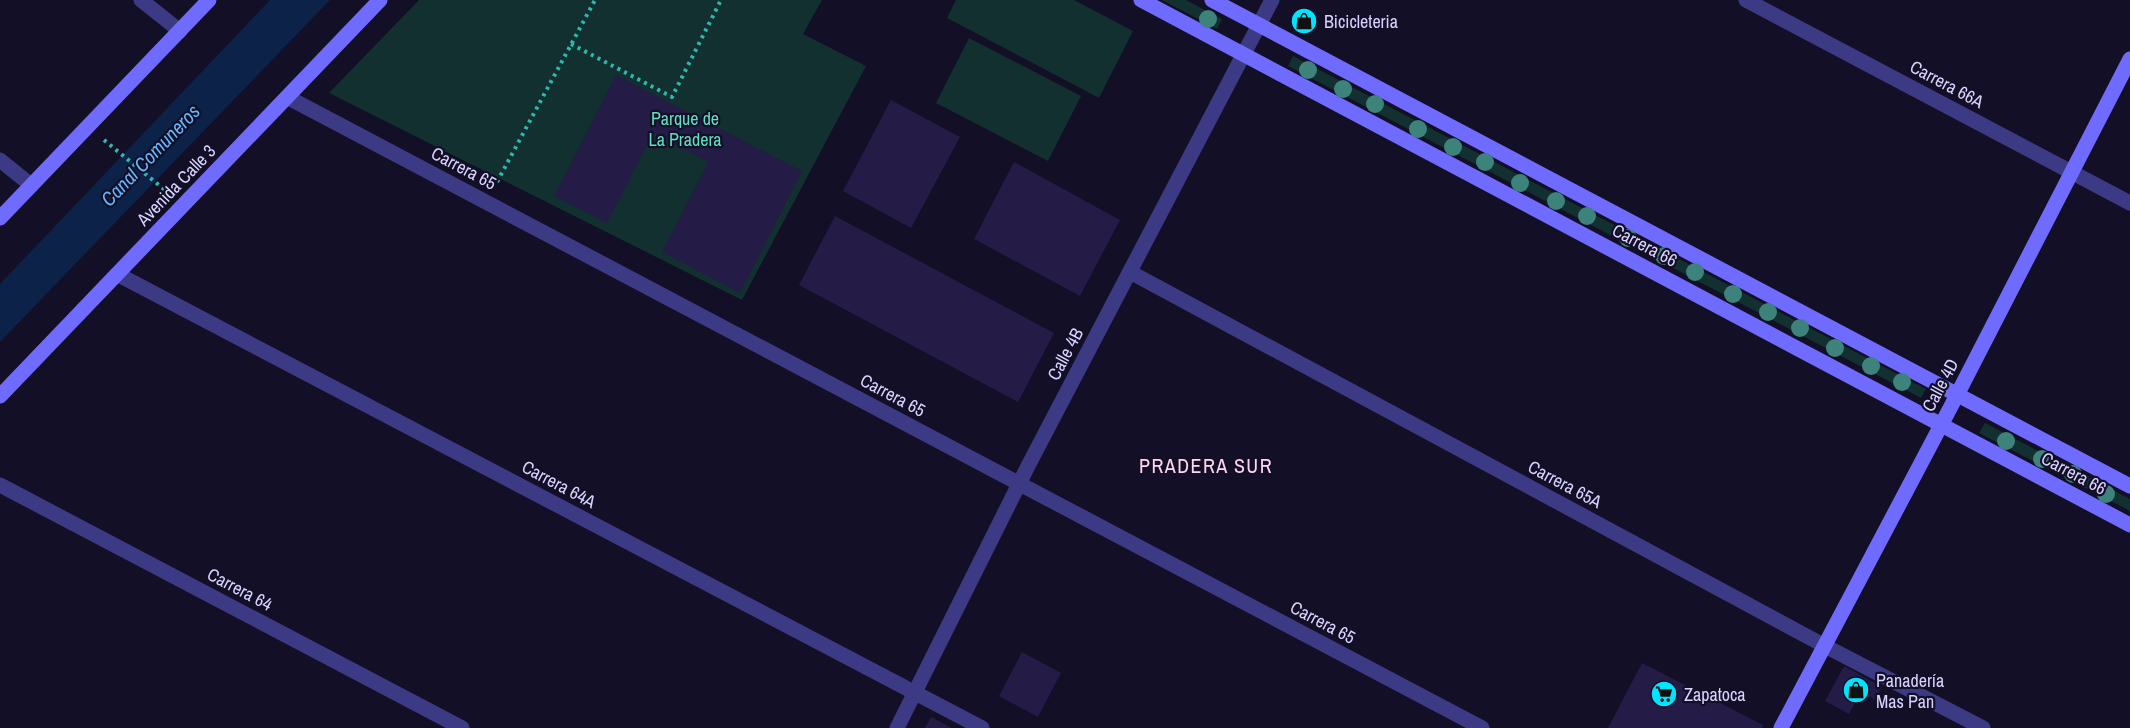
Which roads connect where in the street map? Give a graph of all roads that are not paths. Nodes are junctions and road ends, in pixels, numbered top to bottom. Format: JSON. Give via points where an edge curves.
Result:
{"nodes":[{"id":1,"x":141,"y":0,"type":"edge"},
{"id":2,"x":209,"y":0,"type":"edge"},
{"id":3,"x":380,"y":0,"type":"edge"},
{"id":4,"x":1141,"y":0,"type":"edge"},
{"id":5,"x":1212,"y":0,"type":"edge"},
{"id":6,"x":1272,"y":0,"type":"edge"},
{"id":7,"x":1746,"y":0,"type":"edge"},
{"id":8,"x":1259,"y":25,"type":"junction"},
{"id":9,"x":180,"y":31,"type":"junction"},
{"id":10,"x":1243,"y":54,"type":"junction"},
{"id":11,"x":2130,"y":59,"type":"edge"},
{"id":12,"x":287,"y":97,"type":"junction"},
{"id":13,"x":0,"y":160,"type":"edge"},
{"id":14,"x":2072,"y":172,"type":"junction"},
{"id":15,"x":31,"y":185,"type":"junction"},
{"id":16,"x":2130,"y":203,"type":"edge"},
{"id":17,"x":0,"y":218,"type":"edge"},
{"id":18,"x":1130,"y":272,"type":"junction"},
{"id":19,"x":117,"y":274,"type":"junction"},
{"id":20,"x":1957,"y":395,"type":"junction"},
{"id":21,"x":0,"y":396,"type":"edge"},
{"id":22,"x":1941,"y":425,"type":"junction"},
{"id":23,"x":1019,"y":483,"type":"junction"},
{"id":24,"x":0,"y":485,"type":"edge"},
{"id":25,"x":2130,"y":486,"type":"edge"},
{"id":26,"x":2130,"y":525,"type":"edge"},
{"id":27,"x":1825,"y":646,"type":"junction"},
{"id":28,"x":915,"y":693,"type":"junction"},
{"id":29,"x":462,"y":728,"type":"edge"},
{"id":30,"x":897,"y":728,"type":"edge"},
{"id":31,"x":982,"y":728,"type":"edge"},
{"id":32,"x":1482,"y":728,"type":"edge"},
{"id":33,"x":1781,"y":728,"type":"edge"},
{"id":34,"x":1983,"y":728,"type":"edge"}],
"edges":[{"from":1,"to":9,"type":"street"},
{"from":2,"to":9,"type":"street"},
{"from":3,"to":12,"type":"street","name":"Avenida Calle 3"},
{"from":4,"to":10,"type":"street","name":"Carrera 66"},
{"from":5,"to":8,"type":"street","name":"Carrera 66"},
{"from":6,"to":8,"type":"street","name":"Calle 4B"},
{"from":7,"to":14,"type":"street","name":"Carrera 66A"},
{"from":8,"to":10,"type":"street","name":"Calle 4B"},
{"from":8,"to":20,"type":"street","name":"Carrera 66"},
{"from":9,"to":15,"type":"street"},
{"from":10,"to":18,"type":"street","name":"Calle 4B"},
{"from":10,"to":22,"type":"street","name":"Carrera 66"},
{"from":11,"to":14,"type":"street","name":"Calle 4D"},
{"from":12,"to":19,"type":"street","name":"Avenida Calle 3"},
{"from":12,"to":23,"type":"street","name":"Carrera 65"},
{"from":13,"to":15,"type":"street"},
{"from":14,"to":16,"type":"street","name":"Carrera 66A"},
{"from":14,"to":20,"type":"street","name":"Calle 4D"},
{"from":15,"to":17,"type":"street"},
{"from":18,"to":23,"type":"street","name":"Calle 4B"},
{"from":18,"to":27,"type":"street","name":"Carrera 65A"},
{"from":19,"to":21,"type":"street","name":"Avenida Calle 3"},
{"from":19,"to":28,"type":"street","name":"Carrera 64A"},
{"from":20,"to":22,"type":"street","name":"Calle 4D"},
{"from":20,"to":25,"type":"street","name":"Carrera 66"},
{"from":22,"to":26,"type":"street","name":"Carrera 66"},
{"from":22,"to":27,"type":"street","name":"Calle 4D"},
{"from":23,"to":28,"type":"street","name":"Calle 4B"},
{"from":23,"to":32,"type":"street","name":"Carrera 65"},
{"from":24,"to":29,"type":"street","name":"Carrera 64"},
{"from":27,"to":33,"type":"street","name":"Calle 4D"},
{"from":27,"to":34,"type":"street","name":"Carrera 65A"},
{"from":28,"to":30,"type":"street","name":"Calle 4B"},
{"from":28,"to":31,"type":"street","name":"Carrera 64A"}]}
